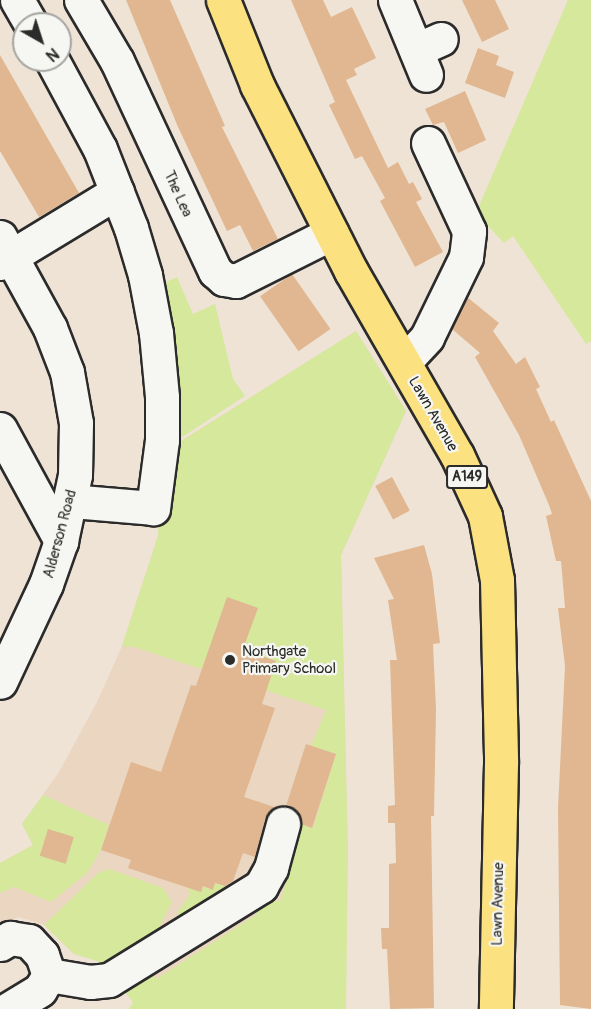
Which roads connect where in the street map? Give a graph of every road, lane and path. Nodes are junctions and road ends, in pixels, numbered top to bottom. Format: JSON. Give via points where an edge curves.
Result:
{"nodes":[{"id":1,"x":81,"y":0,"type":"edge"},
{"id":2,"x":223,"y":0,"type":"edge"},
{"id":3,"x":395,"y":0,"type":"edge"},
{"id":4,"x":428,"y":55,"type":"dead end"},
{"id":5,"x":58,"y":72,"type":"edge"},
{"id":6,"x":428,"y":143,"type":"dead end"},
{"id":7,"x":117,"y":192,"type":"junction"},
{"id":8,"x":332,"y":234,"type":"junction"},
{"id":9,"x":3,"y":252,"type":"edge"},
{"id":10,"x":404,"y":362,"type":"junction"},
{"id":11,"x":0,"y":429,"type":"edge"},
{"id":12,"x":71,"y":501,"type":"junction"},
{"id":13,"x":61,"y":541,"type":"junction"},
{"id":14,"x":4,"y":664,"type":"edge"},
{"id":15,"x":283,"y":824,"type":"dead end"},
{"id":16,"x":0,"y":944,"type":"edge"},
{"id":17,"x":49,"y":975,"type":"junction"},
{"id":18,"x":8,"y":1009,"type":"edge"},
{"id":19,"x":496,"y":1009,"type":"edge"}],
"edges":[{"from":1,"to":8,"type":"street","name":"The Lea","via":[[117,61],[215,271],[224,279],[236,281]]},
{"from":2,"to":8,"type":"main road","name":"Lawn Avenue","number":"A149","via":[[257,85]]},
{"from":3,"to":4,"type":"street"},
{"from":5,"to":7,"type":"street","via":[[100,149]]},
{"from":6,"to":10,"type":"street","via":[[469,231],[466,257],[427,337]]},
{"from":7,"to":9,"type":"street"},
{"from":7,"to":12,"type":"street","via":[[145,275],[156,333],[162,440],[153,508]]},
{"from":8,"to":10,"type":"main road","name":"Lawn Avenue","number":"A149"},
{"from":9,"to":12,"type":"street","name":"Alderson Road","via":[[50,328],[67,372],[76,423]]},
{"from":10,"to":19,"type":"main road","name":"Lawn Avenue","number":"A149","via":[[457,455],[485,516],[497,580],[501,763]]},
{"from":11,"to":13,"type":"street"},
{"from":12,"to":13,"type":"street","name":"Alderson Road"},
{"from":13,"to":14,"type":"street","name":"Alderson Road"},
{"from":15,"to":17,"type":"street","via":[[261,886],[109,980],[90,982]]},
{"from":16,"to":17,"type":"street","via":[[10,938],[29,941],[42,956]]},
{"from":17,"to":18,"type":"street","via":[[40,990]]}]}
